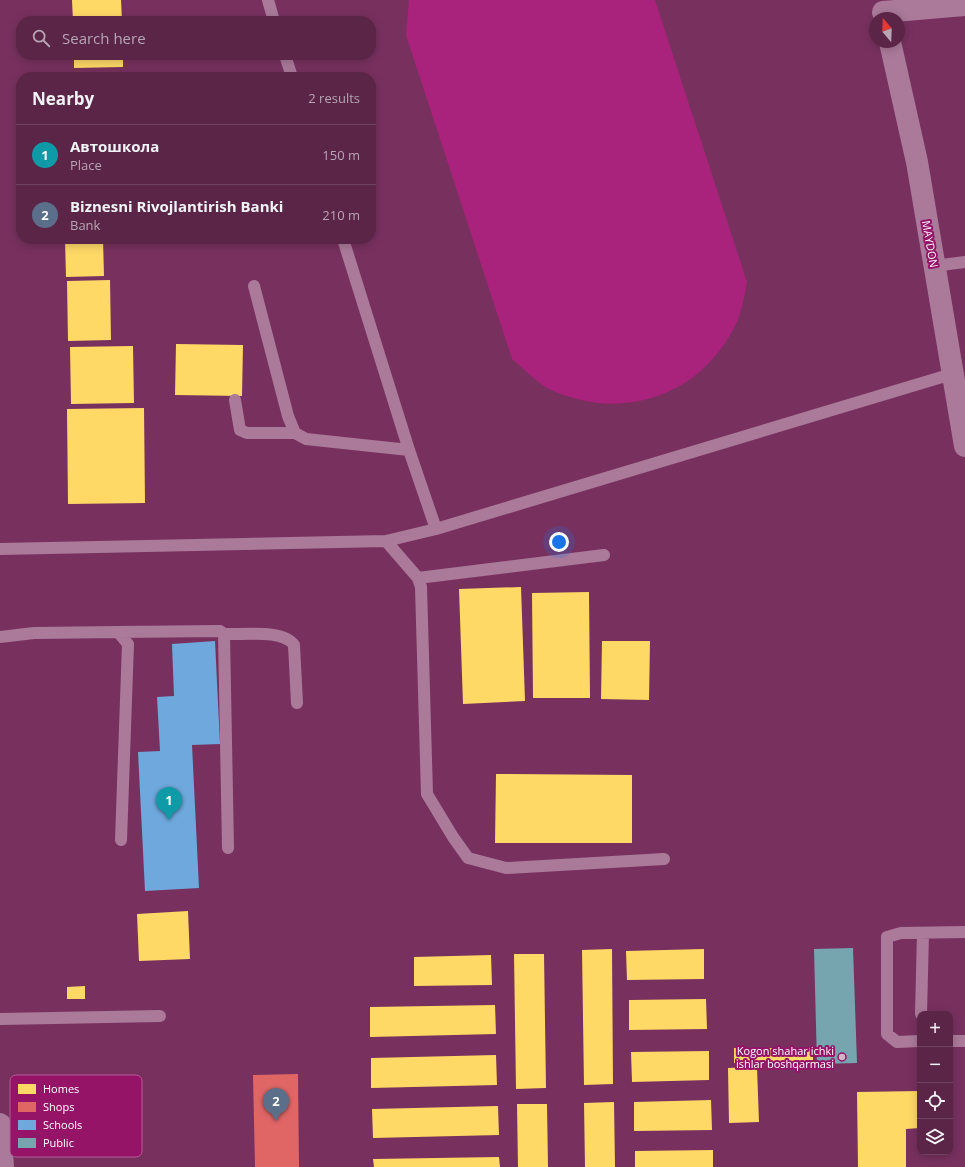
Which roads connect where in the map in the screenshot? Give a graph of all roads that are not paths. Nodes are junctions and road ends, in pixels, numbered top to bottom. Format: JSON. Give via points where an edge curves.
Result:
{"nodes":[{"id":1,"x":268,"y":0,"type":"edge"},
{"id":2,"x":965,"y":5,"type":"edge"},
{"id":3,"x":883,"y":10,"type":"edge"},
{"id":4,"x":273,"y":16,"type":"edge"},
{"id":5,"x":891,"y":48,"type":"edge"},
{"id":6,"x":287,"y":60,"type":"edge"},
{"id":7,"x":290,"y":72,"type":"edge"},
{"id":8,"x":345,"y":244,"type":"edge"},
{"id":9,"x":965,"y":262,"type":"edge"},
{"id":10,"x":934,"y":266,"type":"junction"},
{"id":11,"x":254,"y":286,"type":"dead end"},
{"id":12,"x":952,"y":374,"type":"junction"},
{"id":13,"x":235,"y":400,"type":"dead end"},
{"id":14,"x":295,"y":433,"type":"junction"},
{"id":15,"x":965,"y":446,"type":"edge"},
{"id":16,"x":409,"y":450,"type":"junction"},
{"id":17,"x":436,"y":529,"type":"junction"},
{"id":18,"x":386,"y":541,"type":"junction"},
{"id":19,"x":0,"y":549,"type":"edge"},
{"id":20,"x":604,"y":555,"type":"dead end"},
{"id":21,"x":418,"y":578,"type":"junction"},
{"id":22,"x":118,"y":632,"type":"junction"},
{"id":23,"x":224,"y":634,"type":"junction"},
{"id":24,"x":0,"y":637,"type":"edge"},
{"id":25,"x":297,"y":703,"type":"dead end"},
{"id":26,"x":121,"y":840,"type":"dead end"},
{"id":27,"x":228,"y":848,"type":"dead end"},
{"id":28,"x":664,"y":859,"type":"dead end"},
{"id":29,"x":965,"y":932,"type":"edge"},
{"id":30,"x":923,"y":933,"type":"junction"},
{"id":31,"x":921,"y":1011,"type":"edge"},
{"id":32,"x":160,"y":1016,"type":"dead end"},
{"id":33,"x":0,"y":1020,"type":"edge"},
{"id":34,"x":917,"y":1041,"type":"edge"},
{"id":35,"x":953,"y":1041,"type":"edge"},
{"id":36,"x":965,"y":1041,"type":"edge"},
{"id":37,"x":0,"y":1124,"type":"edge"},
{"id":38,"x":0,"y":1130,"type":"edge"},
{"id":39,"x":3,"y":1167,"type":"edge"}],
"edges":[{"from":1,"to":4,"type":"lane"},
{"from":2,"to":3,"type":"street"},
{"from":5,"to":10,"type":"street","name":"MAYDON","via":[[917,162]]},
{"from":6,"to":7,"type":"lane"},
{"from":8,"to":16,"type":"lane"},
{"from":9,"to":10,"type":"lane"},
{"from":10,"to":12,"type":"street","name":"MAYDON"},
{"from":11,"to":14,"type":"lane","via":[[288,416]]},
{"from":12,"to":15,"type":"street","name":"MAYDON"},
{"from":12,"to":17,"type":"lane"},
{"from":13,"to":14,"type":"lane","via":[[240,430],[247,434]]},
{"from":14,"to":16,"type":"lane","via":[[306,439]]},
{"from":16,"to":17,"type":"lane"},
{"from":17,"to":18,"type":"lane"},
{"from":18,"to":19,"type":"lane"},
{"from":18,"to":21,"type":"lane"},
{"from":20,"to":21,"type":"lane"},
{"from":21,"to":28,"type":"lane","via":[[421,586],[427,794],[468,858],[506,868]]},
{"from":22,"to":23,"type":"lane","via":[[220,631]]},
{"from":22,"to":24,"type":"lane","via":[[34,633]]},
{"from":22,"to":26,"type":"lane","via":[[128,644]]},
{"from":23,"to":25,"type":"lane","via":[[280,635],[290,638],[294,645]]},
{"from":23,"to":27,"type":"lane"},
{"from":29,"to":30,"type":"lane"},
{"from":30,"to":31,"type":"lane"},
{"from":30,"to":34,"type":"lane","via":[[901,933],[887,937],[887,1034],[897,1042]]},
{"from":32,"to":33,"type":"lane"},
{"from":35,"to":36,"type":"lane"},
{"from":37,"to":38,"type":"street"},
{"from":38,"to":39,"type":"street"}]}
